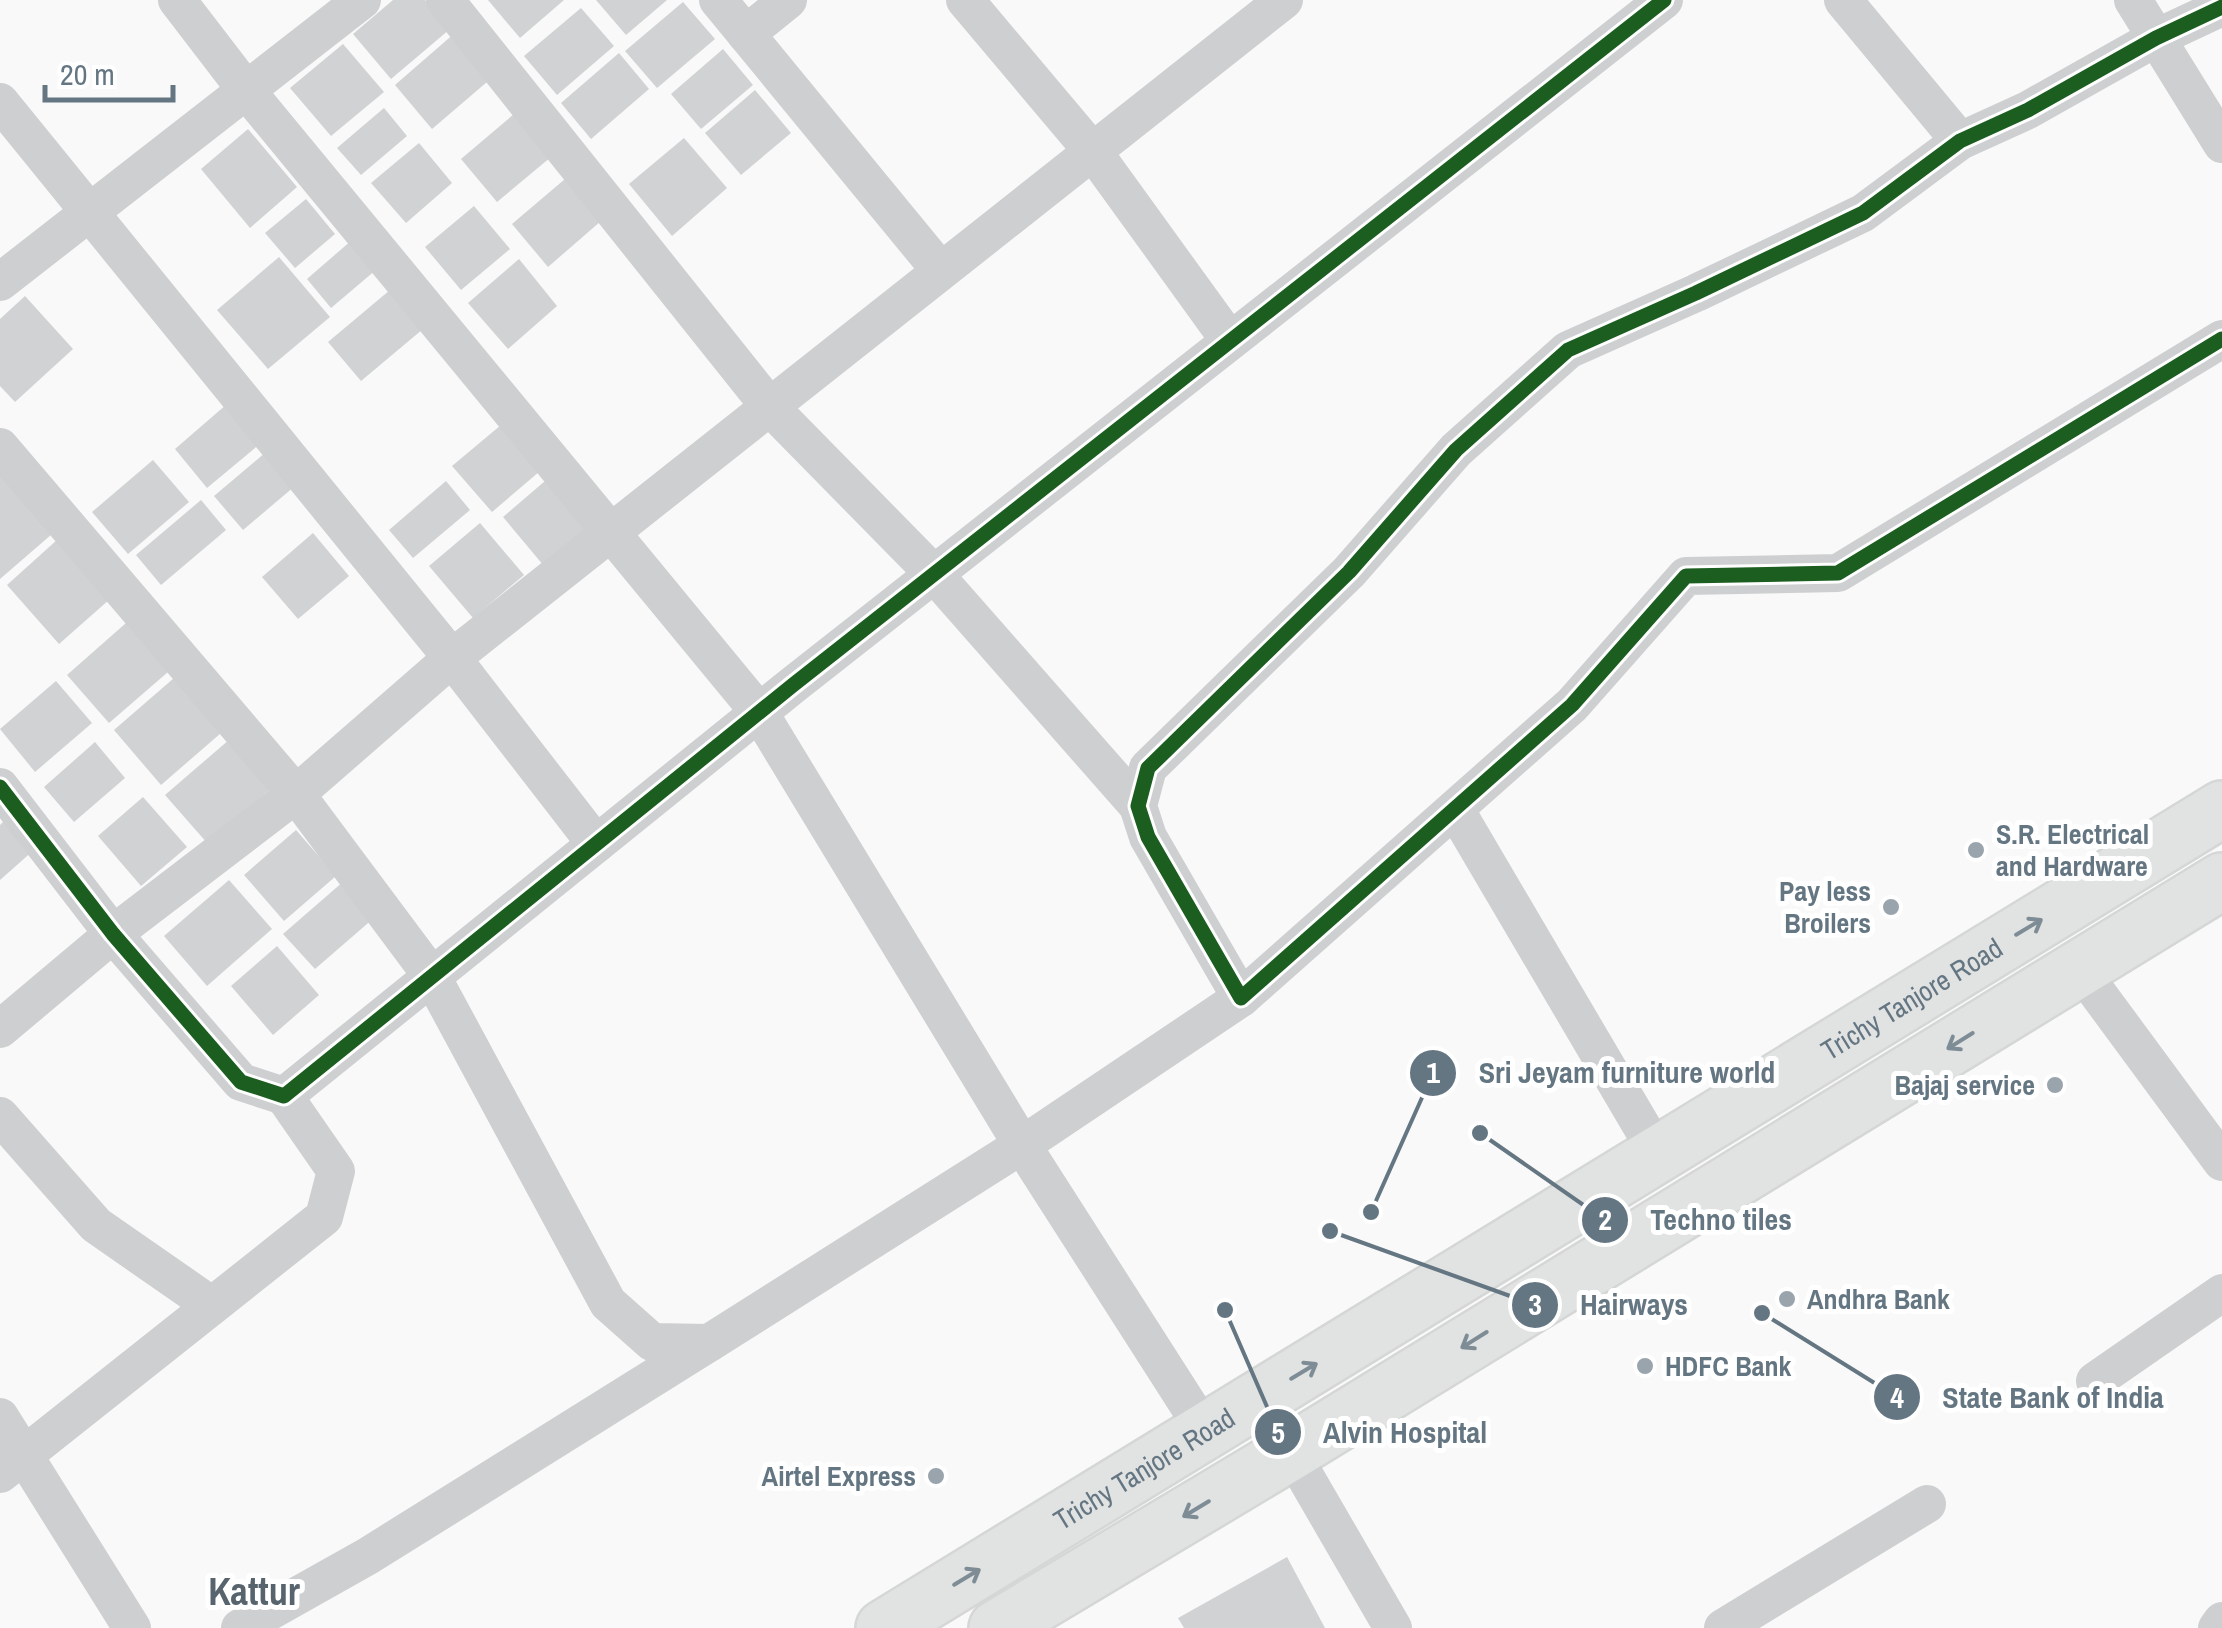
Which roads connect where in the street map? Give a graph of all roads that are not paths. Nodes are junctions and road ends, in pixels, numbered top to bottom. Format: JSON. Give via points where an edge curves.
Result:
{"nodes":[{"id":1,"x":178,"y":0,"type":"edge"},
{"id":2,"x":362,"y":0,"type":"edge"},
{"id":3,"x":445,"y":0,"type":"edge"},
{"id":4,"x":718,"y":0,"type":"edge"},
{"id":5,"x":788,"y":0,"type":"edge"},
{"id":6,"x":965,"y":0,"type":"edge"},
{"id":7,"x":1284,"y":0,"type":"edge"},
{"id":8,"x":1664,"y":0,"type":"edge"},
{"id":9,"x":1842,"y":0,"type":"edge"},
{"id":10,"x":2134,"y":0,"type":"edge"},
{"id":11,"x":2222,"y":7,"type":"edge"},
{"id":12,"x":746,"y":34,"type":"junction"},
{"id":13,"x":2156,"y":38,"type":"junction"},
{"id":14,"x":246,"y":90,"type":"junction"},
{"id":15,"x":0,"y":102,"type":"edge"},
{"id":16,"x":1960,"y":141,"type":"junction"},
{"id":17,"x":2222,"y":144,"type":"edge"},
{"id":18,"x":1094,"y":153,"type":"junction"},
{"id":19,"x":87,"y":212,"type":"junction"},
{"id":20,"x":940,"y":270,"type":"junction"},
{"id":21,"x":0,"y":282,"type":"edge"},
{"id":22,"x":2222,"y":339,"type":"edge"},
{"id":23,"x":1230,"y":341,"type":"junction"},
{"id":24,"x":769,"y":406,"type":"junction"},
{"id":25,"x":0,"y":447,"type":"edge"},
{"id":26,"x":611,"y":532,"type":"junction"},
{"id":27,"x":934,"y":574,"type":"junction"},
{"id":28,"x":452,"y":658,"type":"junction"},
{"id":29,"x":759,"y":712,"type":"junction"},
{"id":30,"x":0,"y":787,"type":"edge"},
{"id":31,"x":296,"y":794,"type":"junction"},
{"id":32,"x":1138,"y":806,"type":"junction"},
{"id":33,"x":1455,"y":808,"type":"junction"},
{"id":34,"x":2222,"y":808,"type":"edge"},
{"id":35,"x":596,"y":844,"type":"junction"},
{"id":36,"x":2222,"y":881,"type":"edge"},
{"id":37,"x":112,"y":934,"type":"junction"},
{"id":38,"x":2079,"y":968,"type":"junction"},
{"id":39,"x":431,"y":975,"type":"junction"},
{"id":40,"x":1241,"y":998,"type":"junction"},
{"id":41,"x":0,"y":1029,"type":"edge"},
{"id":42,"x":284,"y":1096,"type":"junction"},
{"id":43,"x":0,"y":1116,"type":"edge"},
{"id":44,"x":1022,"y":1145,"type":"junction"},
{"id":45,"x":1658,"y":1154,"type":"junction"},
{"id":46,"x":2222,"y":1162,"type":"edge"},
{"id":47,"x":2222,"y":1293,"type":"edge"},
{"id":48,"x":211,"y":1306,"type":"junction"},
{"id":49,"x":708,"y":1343,"type":"junction"},
{"id":50,"x":2095,"y":1381,"type":"dead end"},
{"id":51,"x":0,"y":1418,"type":"edge"},
{"id":52,"x":1205,"y":1432,"type":"junction"},
{"id":53,"x":1291,"y":1452,"type":"junction"},
{"id":54,"x":12,"y":1464,"type":"edge"},
{"id":55,"x":1927,"y":1504,"type":"dead end"},
{"id":56,"x":2222,"y":1622,"type":"edge"},
{"id":57,"x":132,"y":1628,"type":"edge"},
{"id":58,"x":240,"y":1628,"type":"edge"},
{"id":59,"x":884,"y":1628,"type":"edge"},
{"id":60,"x":997,"y":1628,"type":"edge"},
{"id":61,"x":1393,"y":1628,"type":"edge"},
{"id":62,"x":1723,"y":1628,"type":"edge"},
{"id":63,"x":2217,"y":1628,"type":"edge"}],
"edges":[{"from":1,"to":14,"type":"street"},
{"from":2,"to":14,"type":"street"},
{"from":3,"to":24,"type":"street"},
{"from":4,"to":12,"type":"street"},
{"from":5,"to":12,"type":"street"},
{"from":6,"to":18,"type":"street"},
{"from":7,"to":18,"type":"street"},
{"from":8,"to":23,"type":"street"},
{"from":9,"to":16,"type":"street"},
{"from":10,"to":13,"type":"street"},
{"from":11,"to":13,"type":"street"},
{"from":12,"to":20,"type":"street"},
{"from":13,"to":16,"type":"street"},
{"from":13,"to":17,"type":"street"},
{"from":14,"to":19,"type":"street"},
{"from":14,"to":26,"type":"street"},
{"from":15,"to":19,"type":"street"},
{"from":16,"to":32,"type":"street","via":[[1863,213],[1568,350],[1456,450],[1349,572],[1148,768]]},
{"from":18,"to":20,"type":"street"},
{"from":18,"to":23,"type":"street"},
{"from":19,"to":21,"type":"street"},
{"from":19,"to":28,"type":"street"},
{"from":20,"to":24,"type":"street"},
{"from":22,"to":33,"type":"street","via":[[1838,574],[1686,576],[1572,704]]},
{"from":23,"to":27,"type":"street"},
{"from":24,"to":26,"type":"street"},
{"from":24,"to":27,"type":"street"},
{"from":25,"to":31,"type":"street"},
{"from":26,"to":28,"type":"street"},
{"from":26,"to":29,"type":"street"},
{"from":27,"to":29,"type":"street"},
{"from":27,"to":32,"type":"street"},
{"from":28,"to":31,"type":"street"},
{"from":28,"to":35,"type":"street"},
{"from":29,"to":35,"type":"street"},
{"from":29,"to":44,"type":"street"},
{"from":30,"to":37,"type":"street"},
{"from":31,"to":37,"type":"street"},
{"from":31,"to":39,"type":"street"},
{"from":32,"to":40,"type":"street","via":[[1148,838]]},
{"from":33,"to":40,"type":"street"},
{"from":33,"to":45,"type":"street"},
{"from":45,"to":34,"type":"highway","name":"Trichy Tanjore Road","one_way":true},
{"from":35,"to":39,"type":"street"},
{"from":36,"to":38,"type":"highway"},
{"from":37,"to":41,"type":"street"},
{"from":37,"to":42,"type":"street","via":[[241,1082]]},
{"from":38,"to":46,"type":"street"},
{"from":38,"to":53,"type":"highway","one_way":true},
{"from":39,"to":42,"type":"street"},
{"from":39,"to":49,"type":"street","via":[[608,1304],[652,1342]]},
{"from":40,"to":44,"type":"street"},
{"from":42,"to":48,"type":"street","via":[[336,1171],[324,1218]]},
{"from":43,"to":48,"type":"street","via":[[96,1225]]},
{"from":44,"to":49,"type":"street"},
{"from":44,"to":52,"type":"street"},
{"from":52,"to":45,"type":"highway","name":"Trichy Tanjore Road","one_way":true},
{"from":47,"to":50,"type":"street"},
{"from":48,"to":54,"type":"street"},
{"from":49,"to":58,"type":"street","via":[[368,1556]]},
{"from":51,"to":54,"type":"street"},
{"from":59,"to":52,"type":"highway","name":"Trichy Tanjore Road","one_way":true},
{"from":53,"to":60,"type":"highway","one_way":true},
{"from":53,"to":61,"type":"street"},
{"from":54,"to":57,"type":"street"},
{"from":55,"to":62,"type":"street"},
{"from":56,"to":63,"type":"street"}]}
